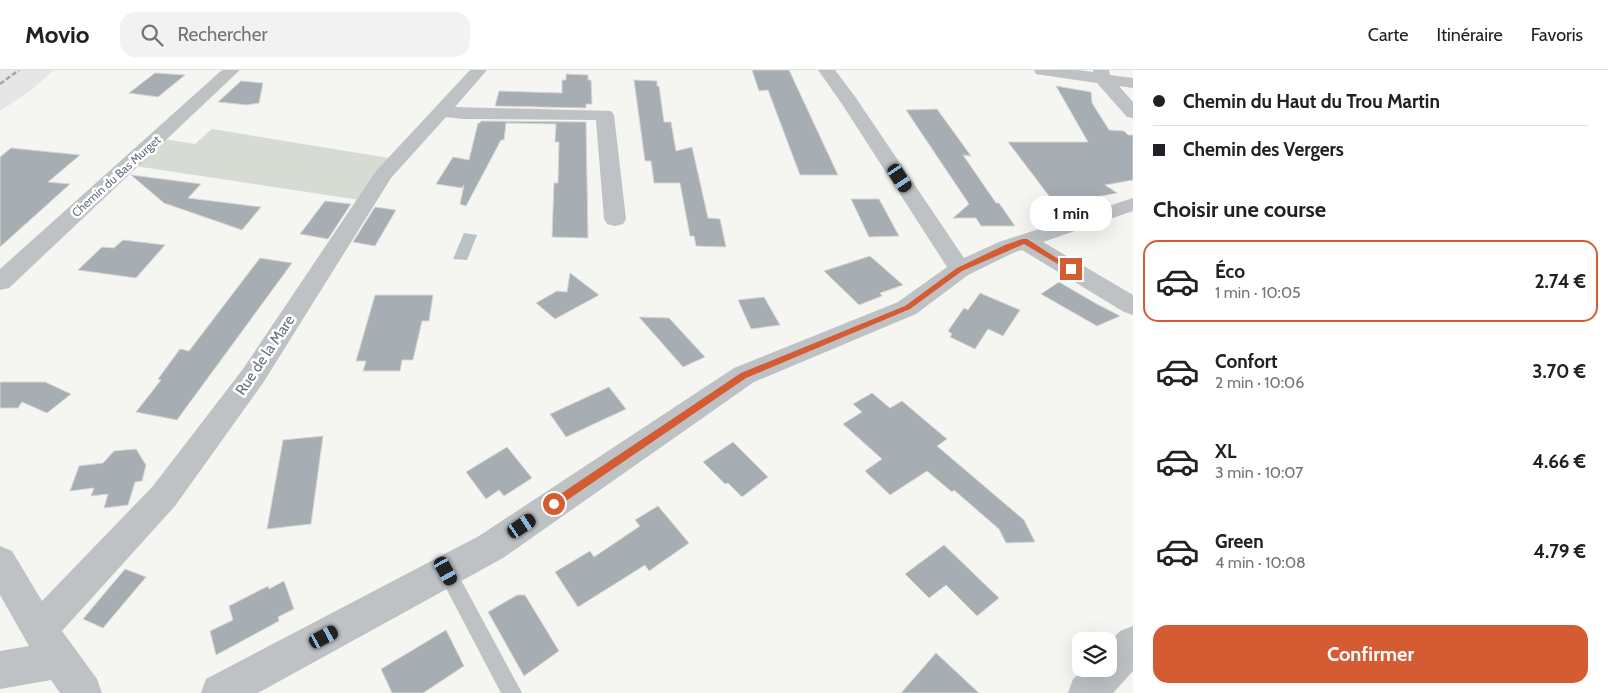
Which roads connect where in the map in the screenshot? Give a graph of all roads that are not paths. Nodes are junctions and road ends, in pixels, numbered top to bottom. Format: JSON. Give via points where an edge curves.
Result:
{"nodes":[{"id":1,"x":232,"y":70,"type":"edge"},
{"id":2,"x":478,"y":70,"type":"edge"},
{"id":3,"x":826,"y":70,"type":"edge"},
{"id":4,"x":1042,"y":70,"type":"edge"},
{"id":5,"x":1101,"y":74,"type":"edge"},
{"id":6,"x":1133,"y":83,"type":"edge"},
{"id":7,"x":441,"y":111,"type":"junction"},
{"id":8,"x":1133,"y":113,"type":"edge"},
{"id":9,"x":1133,"y":204,"type":"edge"},
{"id":10,"x":615,"y":218,"type":"dead end"},
{"id":11,"x":1024,"y":241,"type":"junction"},
{"id":12,"x":960,"y":269,"type":"junction"},
{"id":13,"x":0,"y":282,"type":"edge"},
{"id":14,"x":1133,"y":306,"type":"edge"},
{"id":15,"x":446,"y":571,"type":"junction"},
{"id":16,"x":2,"y":574,"type":"edge"},
{"id":17,"x":39,"y":630,"type":"junction"},
{"id":18,"x":1133,"y":644,"type":"edge"},
{"id":19,"x":59,"y":660,"type":"junction"},
{"id":20,"x":0,"y":670,"type":"edge"},
{"id":21,"x":83,"y":693,"type":"edge"},
{"id":22,"x":220,"y":693,"type":"edge"},
{"id":23,"x":512,"y":693,"type":"edge"},
{"id":24,"x":1087,"y":693,"type":"edge"}],
"edges":[{"from":1,"to":13,"type":"street","name":"Chemin du Bas Murget"},
{"from":2,"to":7,"type":"street","name":"Rue de la Mare"},
{"from":3,"to":12,"type":"street"},
{"from":4,"to":5,"type":"street"},
{"from":5,"to":6,"type":"street"},
{"from":5,"to":8,"type":"street"},
{"from":7,"to":10,"type":"street","via":[[605,115]]},
{"from":7,"to":17,"type":"street","name":"Rue de la Mare","via":[[383,175],[253,376],[164,496]]},
{"from":9,"to":11,"type":"street"},
{"from":11,"to":12,"type":"street"},
{"from":11,"to":14,"type":"street"},
{"from":12,"to":15,"type":"street","via":[[907,308],[744,375],[490,547]]},
{"from":15,"to":22,"type":"street"},
{"from":15,"to":23,"type":"lane"},
{"from":16,"to":17,"type":"street"},
{"from":17,"to":19,"type":"street"},
{"from":18,"to":24,"type":"street"},
{"from":19,"to":20,"type":"street"},
{"from":19,"to":21,"type":"street"}]}
